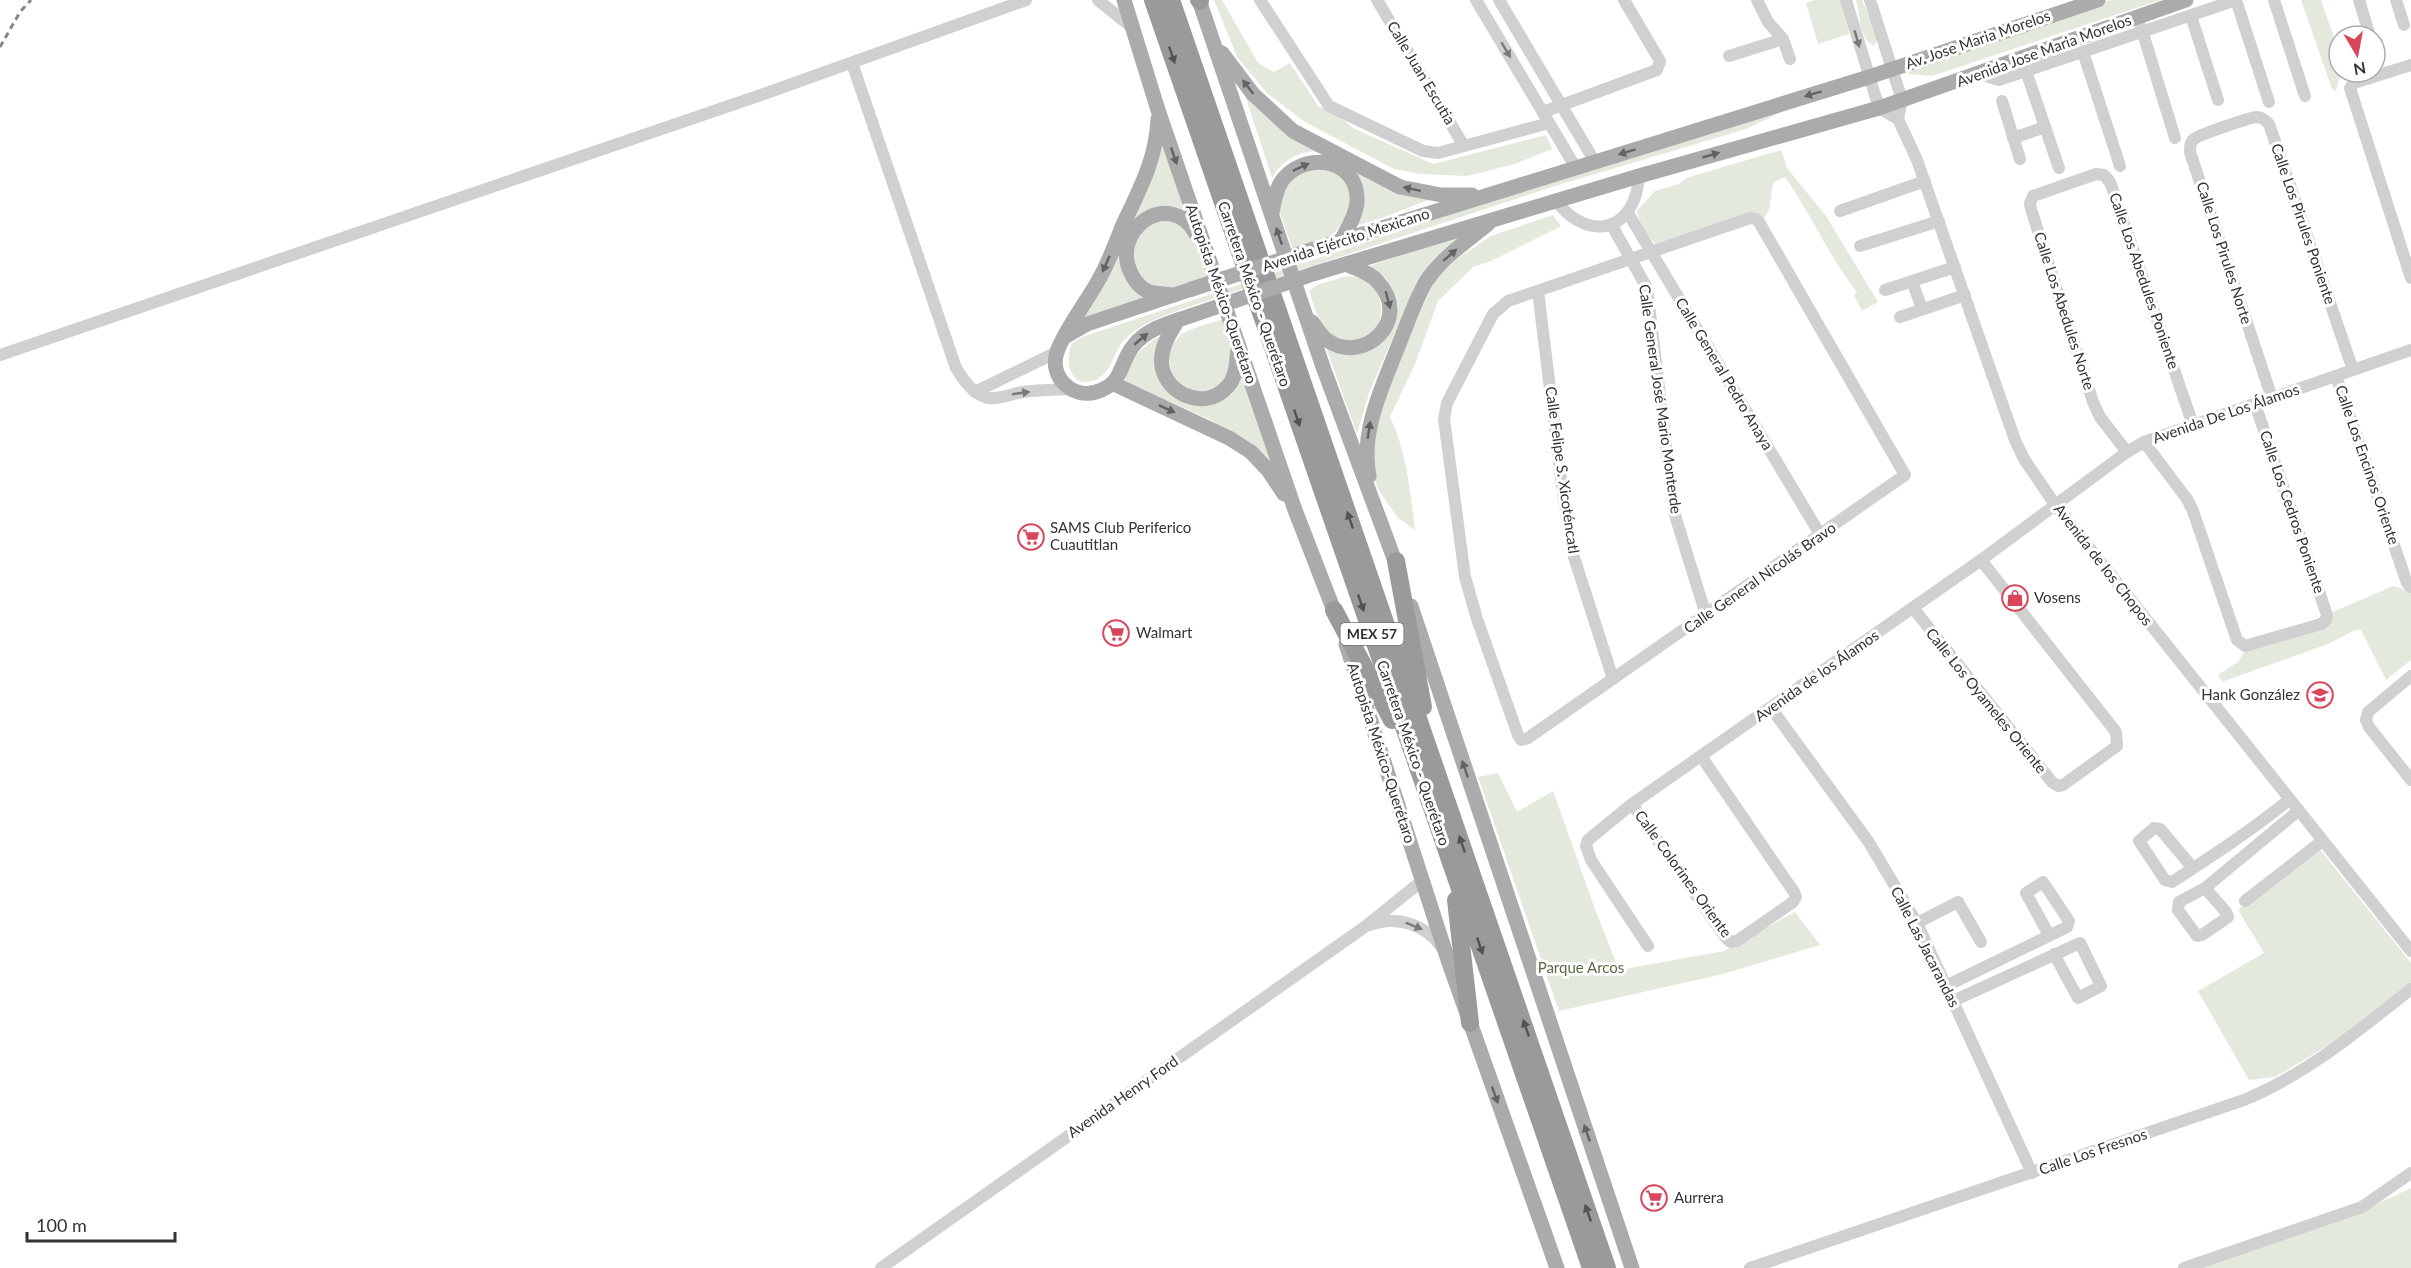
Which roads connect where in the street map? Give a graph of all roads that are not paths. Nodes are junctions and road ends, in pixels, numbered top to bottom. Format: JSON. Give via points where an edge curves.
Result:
{"nodes":[{"id":1,"x":1026,"y":0,"type":"edge"},
{"id":2,"x":1098,"y":0,"type":"edge"},
{"id":3,"x":1124,"y":0,"type":"edge"},
{"id":4,"x":1153,"y":0,"type":"edge"},
{"id":5,"x":1171,"y":0,"type":"edge"},
{"id":6,"x":1199,"y":0,"type":"edge"},
{"id":7,"x":1260,"y":0,"type":"edge"},
{"id":8,"x":1377,"y":0,"type":"edge"},
{"id":9,"x":1476,"y":0,"type":"edge"},
{"id":10,"x":1499,"y":0,"type":"edge"},
{"id":11,"x":1624,"y":0,"type":"edge"},
{"id":12,"x":1758,"y":0,"type":"edge"},
{"id":13,"x":1846,"y":0,"type":"edge"},
{"id":14,"x":1870,"y":0,"type":"edge"},
{"id":15,"x":2098,"y":0,"type":"edge"},
{"id":16,"x":2186,"y":0,"type":"edge"},
{"id":17,"x":2236,"y":0,"type":"edge"},
{"id":18,"x":2274,"y":0,"type":"edge"},
{"id":19,"x":2359,"y":0,"type":"edge"},
{"id":20,"x":2396,"y":0,"type":"edge"},
{"id":21,"x":2191,"y":16,"type":"junction"},
{"id":22,"x":2137,"y":18,"type":"junction"},
{"id":23,"x":2366,"y":24,"type":"edge"},
{"id":24,"x":2404,"y":25,"type":"dead end"},
{"id":25,"x":1134,"y":28,"type":"junction"},
{"id":26,"x":2143,"y":33,"type":"junction"},
{"id":27,"x":1783,"y":39,"type":"junction"},
{"id":28,"x":1214,"y":42,"type":"junction"},
{"id":29,"x":2083,"y":52,"type":"junction"},
{"id":30,"x":1729,"y":56,"type":"dead end"},
{"id":31,"x":1790,"y":59,"type":"dead end"},
{"id":32,"x":852,"y":63,"type":"junction"},
{"id":33,"x":2411,"y":65,"type":"edge"},
{"id":34,"x":1893,"y":69,"type":"junction"},
{"id":35,"x":2026,"y":71,"type":"junction"},
{"id":36,"x":1979,"y":74,"type":"junction"},
{"id":37,"x":1869,"y":77,"type":"junction"},
{"id":38,"x":2305,"y":96,"type":"dead end"},
{"id":39,"x":1902,"y":100,"type":"junction"},
{"id":40,"x":2218,"y":100,"type":"dead end"},
{"id":41,"x":2002,"y":101,"type":"dead end"},
{"id":42,"x":2269,"y":102,"type":"dead end"},
{"id":43,"x":1562,"y":105,"type":"junction"},
{"id":44,"x":1879,"y":108,"type":"junction"},
{"id":45,"x":1158,"y":110,"type":"junction"},
{"id":46,"x":1543,"y":112,"type":"junction"},
{"id":47,"x":1898,"y":119,"type":"junction"},
{"id":48,"x":1549,"y":123,"type":"junction"},
{"id":49,"x":2045,"y":127,"type":"junction"},
{"id":50,"x":2224,"y":127,"type":"joint"},
{"id":51,"x":2013,"y":138,"type":"junction"},
{"id":52,"x":2175,"y":138,"type":"dead end"},
{"id":53,"x":1464,"y":146,"type":"junction"},
{"id":54,"x":2020,"y":159,"type":"dead end"},
{"id":55,"x":1595,"y":162,"type":"junction"},
{"id":56,"x":2120,"y":166,"type":"dead end"},
{"id":57,"x":1576,"y":168,"type":"junction"},
{"id":58,"x":2059,"y":168,"type":"dead end"},
{"id":59,"x":1639,"y":176,"type":"junction"},
{"id":60,"x":1925,"y":181,"type":"junction"},
{"id":61,"x":2067,"y":184,"type":"joint"},
{"id":62,"x":1490,"y":195,"type":"junction"},
{"id":63,"x":1557,"y":202,"type":"junction"},
{"id":64,"x":1840,"y":211,"type":"dead end"},
{"id":65,"x":1272,"y":213,"type":"junction"},
{"id":66,"x":1628,"y":213,"type":"junction"},
{"id":67,"x":1494,"y":219,"type":"junction"},
{"id":68,"x":1939,"y":221,"type":"junction"},
{"id":69,"x":1611,"y":224,"type":"junction"},
{"id":70,"x":1341,"y":241,"type":"junction"},
{"id":71,"x":1860,"y":246,"type":"dead end"},
{"id":72,"x":1651,"y":252,"type":"junction"},
{"id":73,"x":1208,"y":255,"type":"junction"},
{"id":74,"x":1633,"y":258,"type":"junction"},
{"id":75,"x":1346,"y":264,"type":"junction"},
{"id":76,"x":1955,"y":267,"type":"junction"},
{"id":77,"x":2411,"y":278,"type":"edge"},
{"id":78,"x":1912,"y":281,"type":"junction"},
{"id":79,"x":1885,"y":290,"type":"dead end"},
{"id":80,"x":1538,"y":291,"type":"junction"},
{"id":81,"x":1173,"y":295,"type":"junction"},
{"id":82,"x":1965,"y":295,"type":"junction"},
{"id":83,"x":1923,"y":309,"type":"junction"},
{"id":84,"x":1306,"y":316,"type":"junction"},
{"id":85,"x":1900,"y":316,"type":"dead end"},
{"id":86,"x":1184,"y":318,"type":"junction"},
{"id":87,"x":1066,"y":336,"type":"junction"},
{"id":88,"x":1238,"y":344,"type":"junction"},
{"id":89,"x":2411,"y":350,"type":"edge"},
{"id":90,"x":1057,"y":352,"type":"junction"},
{"id":91,"x":0,"y":355,"type":"edge"},
{"id":92,"x":2353,"y":370,"type":"junction"},
{"id":93,"x":2336,"y":376,"type":"junction"},
{"id":94,"x":1114,"y":384,"type":"junction"},
{"id":95,"x":1069,"y":389,"type":"junction"},
{"id":96,"x":975,"y":392,"type":"junction"},
{"id":97,"x":2272,"y":398,"type":"junction"},
{"id":98,"x":2255,"y":404,"type":"junction"},
{"id":99,"x":2193,"y":426,"type":"junction"},
{"id":100,"x":2144,"y":442,"type":"junction"},
{"id":101,"x":2127,"y":452,"type":"junction"},
{"id":102,"x":2056,"y":506,"type":"junction"},
{"id":103,"x":1376,"y":509,"type":"junction"},
{"id":104,"x":1295,"y":510,"type":"junction"},
{"id":105,"x":1821,"y":536,"type":"junction"},
{"id":106,"x":1981,"y":560,"type":"junction"},
{"id":107,"x":1395,"y":561,"type":"junction"},
{"id":108,"x":2411,"y":587,"type":"edge"},
{"id":109,"x":1913,"y":608,"type":"junction"},
{"id":110,"x":1335,"y":610,"type":"junction"},
{"id":111,"x":1706,"y":615,"type":"junction"},
{"id":112,"x":2411,"y":676,"type":"edge"},
{"id":113,"x":1613,"y":679,"type":"junction"},
{"id":114,"x":1772,"y":708,"type":"junction"},
{"id":115,"x":1422,"y":754,"type":"junction"},
{"id":116,"x":1701,"y":756,"type":"junction"},
{"id":117,"x":2411,"y":780,"type":"edge"},
{"id":118,"x":2289,"y":800,"type":"junction"},
{"id":119,"x":1632,"y":804,"type":"junction"},
{"id":120,"x":2298,"y":811,"type":"junction"},
{"id":121,"x":2322,"y":841,"type":"junction"},
{"id":122,"x":1452,"y":868,"type":"junction"},
{"id":123,"x":2193,"y":868,"type":"junction"},
{"id":124,"x":1423,"y":880,"type":"junction"},
{"id":125,"x":2205,"y":888,"type":"dead end"},
{"id":126,"x":2245,"y":902,"type":"dead end"},
{"id":127,"x":1917,"y":922,"type":"junction"},
{"id":128,"x":1366,"y":926,"type":"junction"},
{"id":129,"x":2049,"y":935,"type":"dead end"},
{"id":130,"x":1981,"y":942,"type":"dead end"},
{"id":131,"x":1648,"y":946,"type":"dead end"},
{"id":132,"x":2411,"y":951,"type":"edge"},
{"id":133,"x":2054,"y":954,"type":"junction"},
{"id":134,"x":1448,"y":960,"type":"junction"},
{"id":135,"x":1946,"y":986,"type":"junction"},
{"id":136,"x":2411,"y":988,"type":"edge"},
{"id":137,"x":1953,"y":1002,"type":"junction"},
{"id":138,"x":1470,"y":1023,"type":"junction"},
{"id":139,"x":2032,"y":1173,"type":"junction"},
{"id":140,"x":2411,"y":1173,"type":"edge"},
{"id":141,"x":881,"y":1268,"type":"edge"},
{"id":142,"x":1557,"y":1268,"type":"edge"},
{"id":143,"x":1591,"y":1268,"type":"edge"},
{"id":144,"x":1607,"y":1268,"type":"edge"},
{"id":145,"x":1632,"y":1268,"type":"edge"},
{"id":146,"x":1750,"y":1268,"type":"edge"},
{"id":147,"x":2184,"y":1268,"type":"edge"}],
"edges":[{"from":1,"to":32,"type":"street"},
{"from":2,"to":25,"type":"street"},
{"from":3,"to":25,"type":"main road","name":"Autopista México-Querétaro"},
{"from":4,"to":115,"type":"highway","name":"Carretera México - Querétaro","number":"MEX 57","one_way":true},
{"from":115,"to":5,"type":"highway","name":"Carretera México - Querétaro","number":"MEX 57","one_way":true},
{"from":6,"to":28,"type":"main road"},
{"from":7,"to":53,"type":"street","via":[[1324,101],[1334,109],[1431,153]]},
{"from":8,"to":53,"type":"street","name":"Calle Juan Escutia"},
{"from":9,"to":46,"type":"street","one_way":true},
{"from":10,"to":43,"type":"street"},
{"from":11,"to":43,"type":"street","via":[[1660,61],[1659,67]]},
{"from":12,"to":27,"type":"street","via":[[1768,22]]},
{"from":13,"to":37,"type":"street","one_way":true},
{"from":14,"to":34,"type":"street"},
{"from":15,"to":34,"type":"main road","name":"Av. Jose Maria Morelos"},
{"from":16,"to":22,"type":"main road","name":"Avenida Jose Maria Morelos"},
{"from":17,"to":21,"type":"street"},
{"from":17,"to":42,"type":"street"},
{"from":18,"to":38,"type":"street"},
{"from":19,"to":23,"type":"street"},
{"from":20,"to":24,"type":"street"},
{"from":21,"to":26,"type":"street"},
{"from":21,"to":40,"type":"street"},
{"from":22,"to":26,"type":"street"},
{"from":22,"to":36,"type":"main road","name":"Avenida Jose Maria Morelos"},
{"from":25,"to":45,"type":"main road","name":"Autopista México-Querétaro"},
{"from":26,"to":29,"type":"street"},
{"from":26,"to":52,"type":"street"},
{"from":27,"to":30,"type":"street"},
{"from":27,"to":31,"type":"street"},
{"from":62,"to":28,"type":"main road","one_way":true,"via":[[1441,195],[1400,187],[1293,131],[1253,94]]},
{"from":28,"to":65,"type":"main road"},
{"from":29,"to":35,"type":"street"},
{"from":29,"to":56,"type":"street"},
{"from":32,"to":91,"type":"street"},
{"from":32,"to":96,"type":"street","via":[[956,368]]},
{"from":33,"to":77,"type":"street","via":[[2354,83],[2350,88]]},
{"from":34,"to":37,"type":"main road","name":"Avenida Ejército Mexicano"},
{"from":34,"to":39,"type":"street"},
{"from":35,"to":36,"type":"street","via":[[1999,80]]},
{"from":35,"to":49,"type":"street"},
{"from":36,"to":39,"type":"main road","name":"Avenida Jose Maria Morelos"},
{"from":37,"to":44,"type":"street"},
{"from":37,"to":55,"type":"main road","name":"Avenida Ejército Mexicano","one_way":true},
{"from":39,"to":44,"type":"main road","name":"Avenida Ejército Mexicano"},
{"from":39,"to":47,"type":"street"},
{"from":41,"to":51,"type":"street"},
{"from":43,"to":46,"type":"street"},
{"from":43,"to":55,"type":"street"},
{"from":44,"to":47,"type":"street"},
{"from":59,"to":44,"type":"main road","name":"Avenida Ejército Mexicano","one_way":true},
{"from":45,"to":73,"type":"main road","name":"Autopista México-Querétaro","one_way":true},
{"from":45,"to":87,"type":"main road","one_way":true,"via":[[1153,157],[1100,279]]},
{"from":46,"to":48,"type":"street"},
{"from":47,"to":60,"type":"street","name":"Avenida de los Chopos"},
{"from":48,"to":53,"type":"street"},
{"from":48,"to":57,"type":"street"},
{"from":49,"to":51,"type":"street"},
{"from":49,"to":58,"type":"street"},
{"from":50,"to":92,"type":"street","name":"Calle Los Pirules Poniente","via":[[2257,117],[2269,124]]},
{"from":50,"to":97,"type":"street","name":"Calle Los Pirules Norte","via":[[2194,139],[2190,152]]},
{"from":51,"to":54,"type":"street"},
{"from":55,"to":57,"type":"main road","name":"Avenida Ejército Mexicano"},
{"from":57,"to":62,"type":"main road","name":"Avenida Ejército Mexicano"},
{"from":59,"to":63,"type":"main road","name":"Avenida Ejército Mexicano"},
{"from":59,"to":66,"type":"street","via":[[1636,199]]},
{"from":60,"to":64,"type":"street"},
{"from":60,"to":68,"type":"street","name":"Avenida de los Chopos"},
{"from":61,"to":99,"type":"street","name":"Calle Los Abedules Poniente","via":[[2096,174],[2104,175],[2110,182]]},
{"from":61,"to":101,"type":"street","name":"Calle Los Abedules Norte","via":[[2033,196],[2031,209],[2093,402]]},
{"from":62,"to":70,"type":"main road","name":"Avenida Ejército Mexicano"},
{"from":63,"to":67,"type":"main road","name":"Avenida Ejército Mexicano"},
{"from":63,"to":69,"type":"street","via":[[1565,213],[1586,225]]},
{"from":65,"to":70,"type":"main road","one_way":true,"via":[[1282,180],[1299,165],[1330,163],[1346,174],[1356,193],[1357,204]]},
{"from":84,"to":65,"type":"main road","one_way":true},
{"from":66,"to":69,"type":"street"},
{"from":66,"to":72,"type":"street","name":"Calle General Pedro Anaya"},
{"from":67,"to":75,"type":"main road","name":"Avenida Ejército Mexicano"},
{"from":103,"to":67,"type":"main road","one_way":true,"via":[[1368,472],[1372,413],[1417,299],[1444,260]]},
{"from":68,"to":71,"type":"street"},
{"from":68,"to":76,"type":"street","name":"Avenida de los Chopos"},
{"from":69,"to":74,"type":"street","name":"Calle General José Mario Monterde"},
{"from":70,"to":81,"type":"main road","name":"Avenida Ejército Mexicano","bridge":true},
{"from":72,"to":74,"type":"street","name":"Calle General Nicolás Bravo"},
{"from":72,"to":105,"type":"street","name":"Calle General Pedro Anaya"},
{"from":72,"to":105,"type":"street","name":"Calle General Nicolás Bravo","via":[[1756,219],[1796,284],[1905,476]]},
{"from":73,"to":81,"type":"main road","via":[[1191,225],[1176,214],[1159,214],[1142,221],[1131,234],[1126,261],[1136,282],[1148,292]]},
{"from":73,"to":88,"type":"main road","name":"Autopista México-Querétaro"},
{"from":74,"to":80,"type":"street","name":"Calle General Nicolás Bravo"},
{"from":74,"to":111,"type":"street","name":"Calle General José Mario Monterde","via":[[1647,288],[1674,512]]},
{"from":75,"to":84,"type":"main road","one_way":true,"via":[[1377,279],[1388,294],[1386,329],[1371,342],[1345,346],[1326,339]]},
{"from":75,"to":86,"type":"main road","name":"Avenida Ejército Mexicano","bridge":true},
{"from":76,"to":78,"type":"street"},
{"from":76,"to":82,"type":"street","name":"Avenida de los Chopos"},
{"from":78,"to":79,"type":"street"},
{"from":78,"to":83,"type":"street"},
{"from":80,"to":113,"type":"street","name":"Calle Felipe S. Xicoténcatl","via":[[1573,554]]},
{"from":80,"to":113,"type":"street","name":"Calle General Nicolás Bravo","via":[[1508,301],[1493,314],[1444,411],[1465,577],[1521,740]]},
{"from":81,"to":87,"type":"main road","name":"Avenida Ejército Mexicano","via":[[1087,324]]},
{"from":82,"to":83,"type":"street"},
{"from":82,"to":102,"type":"street","name":"Avenida de los Chopos","via":[[2015,440]]},
{"from":83,"to":85,"type":"street"},
{"from":84,"to":103,"type":"main road"},
{"from":86,"to":88,"type":"main road","via":[[1165,342],[1161,356],[1164,374],[1181,395],[1205,398],[1228,386],[1235,374]]},
{"from":94,"to":86,"type":"main road","name":"Avenida Ejército Mexicano","one_way":true,"via":[[1137,341],[1158,327]]},
{"from":87,"to":90,"type":"main road"},
{"from":88,"to":104,"type":"main road","name":"Autopista México-Querétaro"},
{"from":89,"to":92,"type":"street","name":"Avenida De Los Álamos"},
{"from":90,"to":95,"type":"main road","via":[[1055,368]]},
{"from":90,"to":96,"type":"street"},
{"from":92,"to":93,"type":"street","name":"Avenida De Los Álamos"},
{"from":93,"to":97,"type":"street","name":"Avenida De Los Álamos"},
{"from":93,"to":108,"type":"street","name":"Calle Los Encinos Oriente"},
{"from":94,"to":95,"type":"main road","via":[[1092,393]]},
{"from":94,"to":104,"type":"main road","one_way":true,"via":[[1228,438],[1251,453],[1268,470]]},
{"from":96,"to":95,"type":"street","one_way":true,"via":[[991,398]]},
{"from":97,"to":98,"type":"street","name":"Avenida De Los Álamos"},
{"from":98,"to":99,"type":"street","name":"Avenida De Los Álamos"},
{"from":98,"to":100,"type":"street","name":"Calle Los Cedros Poniente","via":[[2327,615],[2320,624],[2245,646],[2240,644],[2193,511]]},
{"from":99,"to":100,"type":"street","name":"Avenida De Los Álamos"},
{"from":100,"to":101,"type":"street","name":"Avenida De Los Álamos"},
{"from":101,"to":102,"type":"street","name":"Avenida De Los Álamos"},
{"from":102,"to":106,"type":"street","name":"Avenida de los Álamos"},
{"from":102,"to":118,"type":"street","name":"Avenida de los Chopos"},
{"from":103,"to":107,"type":"main road"},
{"from":104,"to":110,"type":"main road","name":"Autopista México-Querétaro"},
{"from":105,"to":111,"type":"street","name":"Calle General Nicolás Bravo"},
{"from":106,"to":109,"type":"street","name":"Avenida de los Álamos"},
{"from":106,"to":109,"type":"street","name":"Calle Los Oyameles Oriente","via":[[2116,732],[2117,746],[2063,785],[2052,782]]},
{"from":107,"to":115,"type":"highway","via":[[1418,672]]},
{"from":145,"to":107,"type":"main road","one_way":true},
{"from":109,"to":114,"type":"street","name":"Avenida de los Álamos"},
{"from":110,"to":115,"type":"highway","via":[[1392,721]]},
{"from":110,"to":124,"type":"main road","name":"Autopista México-Querétaro"},
{"from":111,"to":113,"type":"street","name":"Calle General Nicolás Bravo"},
{"from":112,"to":117,"type":"street","via":[[2368,712],[2366,720]]},
{"from":114,"to":116,"type":"street","name":"Avenida de los Álamos"},
{"from":114,"to":127,"type":"street","name":"Calle Las Jacarandas","via":[[1868,841]]},
{"from":115,"to":122,"type":"highway","name":"Carretera México - Querétaro","number":"MEX 57"},
{"from":144,"to":115,"type":"highway","name":"Carretera México - Querétaro","number":"MEX 57","one_way":true},
{"from":116,"to":119,"type":"street","name":"Avenida de los Álamos"},
{"from":116,"to":119,"type":"street","name":"Calle Colorines Oriente","via":[[1796,897],[1765,922],[1737,941],[1726,938]]},
{"from":118,"to":120,"type":"street","name":"Avenida de los Chopos"},
{"from":118,"to":123,"type":"street"},
{"from":119,"to":131,"type":"street","name":"Avenida de los Álamos","via":[[1588,840],[1587,852]]},
{"from":120,"to":121,"type":"street","name":"Avenida de los Chopos"},
{"from":120,"to":125,"type":"street"},
{"from":121,"to":126,"type":"street"},
{"from":121,"to":132,"type":"street","name":"Avenida de los Chopos"},
{"from":122,"to":138,"type":"highway"},
{"from":122,"to":143,"type":"highway","name":"Carretera México - Querétaro","number":"MEX 57","one_way":true},
{"from":123,"to":123,"type":"street","via":[[2169,882],[2139,841],[2157,828]]},
{"from":124,"to":128,"type":"street","name":"Avenida Henry Ford"},
{"from":124,"to":134,"type":"main road","name":"Autopista México-Querétaro"},
{"from":127,"to":130,"type":"street","via":[[1958,903]]},
{"from":127,"to":135,"type":"street","name":"Calle Las Jacarandas"},
{"from":128,"to":134,"type":"street","name":"Avenida Henry Ford","one_way":true,"via":[[1383,921],[1411,924],[1433,938]]},
{"from":128,"to":141,"type":"street","name":"Avenida Henry Ford"},
{"from":129,"to":135,"type":"street"},
{"from":133,"to":133,"type":"street","via":[[2078,998],[2101,986],[2080,943]]},
{"from":133,"to":137,"type":"street"},
{"from":134,"to":138,"type":"main road","name":"Autopista México-Querétaro"},
{"from":135,"to":137,"type":"street","name":"Calle Las Jacarandas"},
{"from":136,"to":139,"type":"street","name":"Calle Los Fresnos","via":[[2348,1040],[2272,1089]]},
{"from":137,"to":139,"type":"street","name":"Calle Las Jacarandas"},
{"from":138,"to":142,"type":"main road","name":"Autopista México-Querétaro","one_way":true},
{"from":139,"to":146,"type":"street","name":"Calle Los Fresnos"},
{"from":140,"to":147,"type":"street","via":[[2362,1207]]}]}
